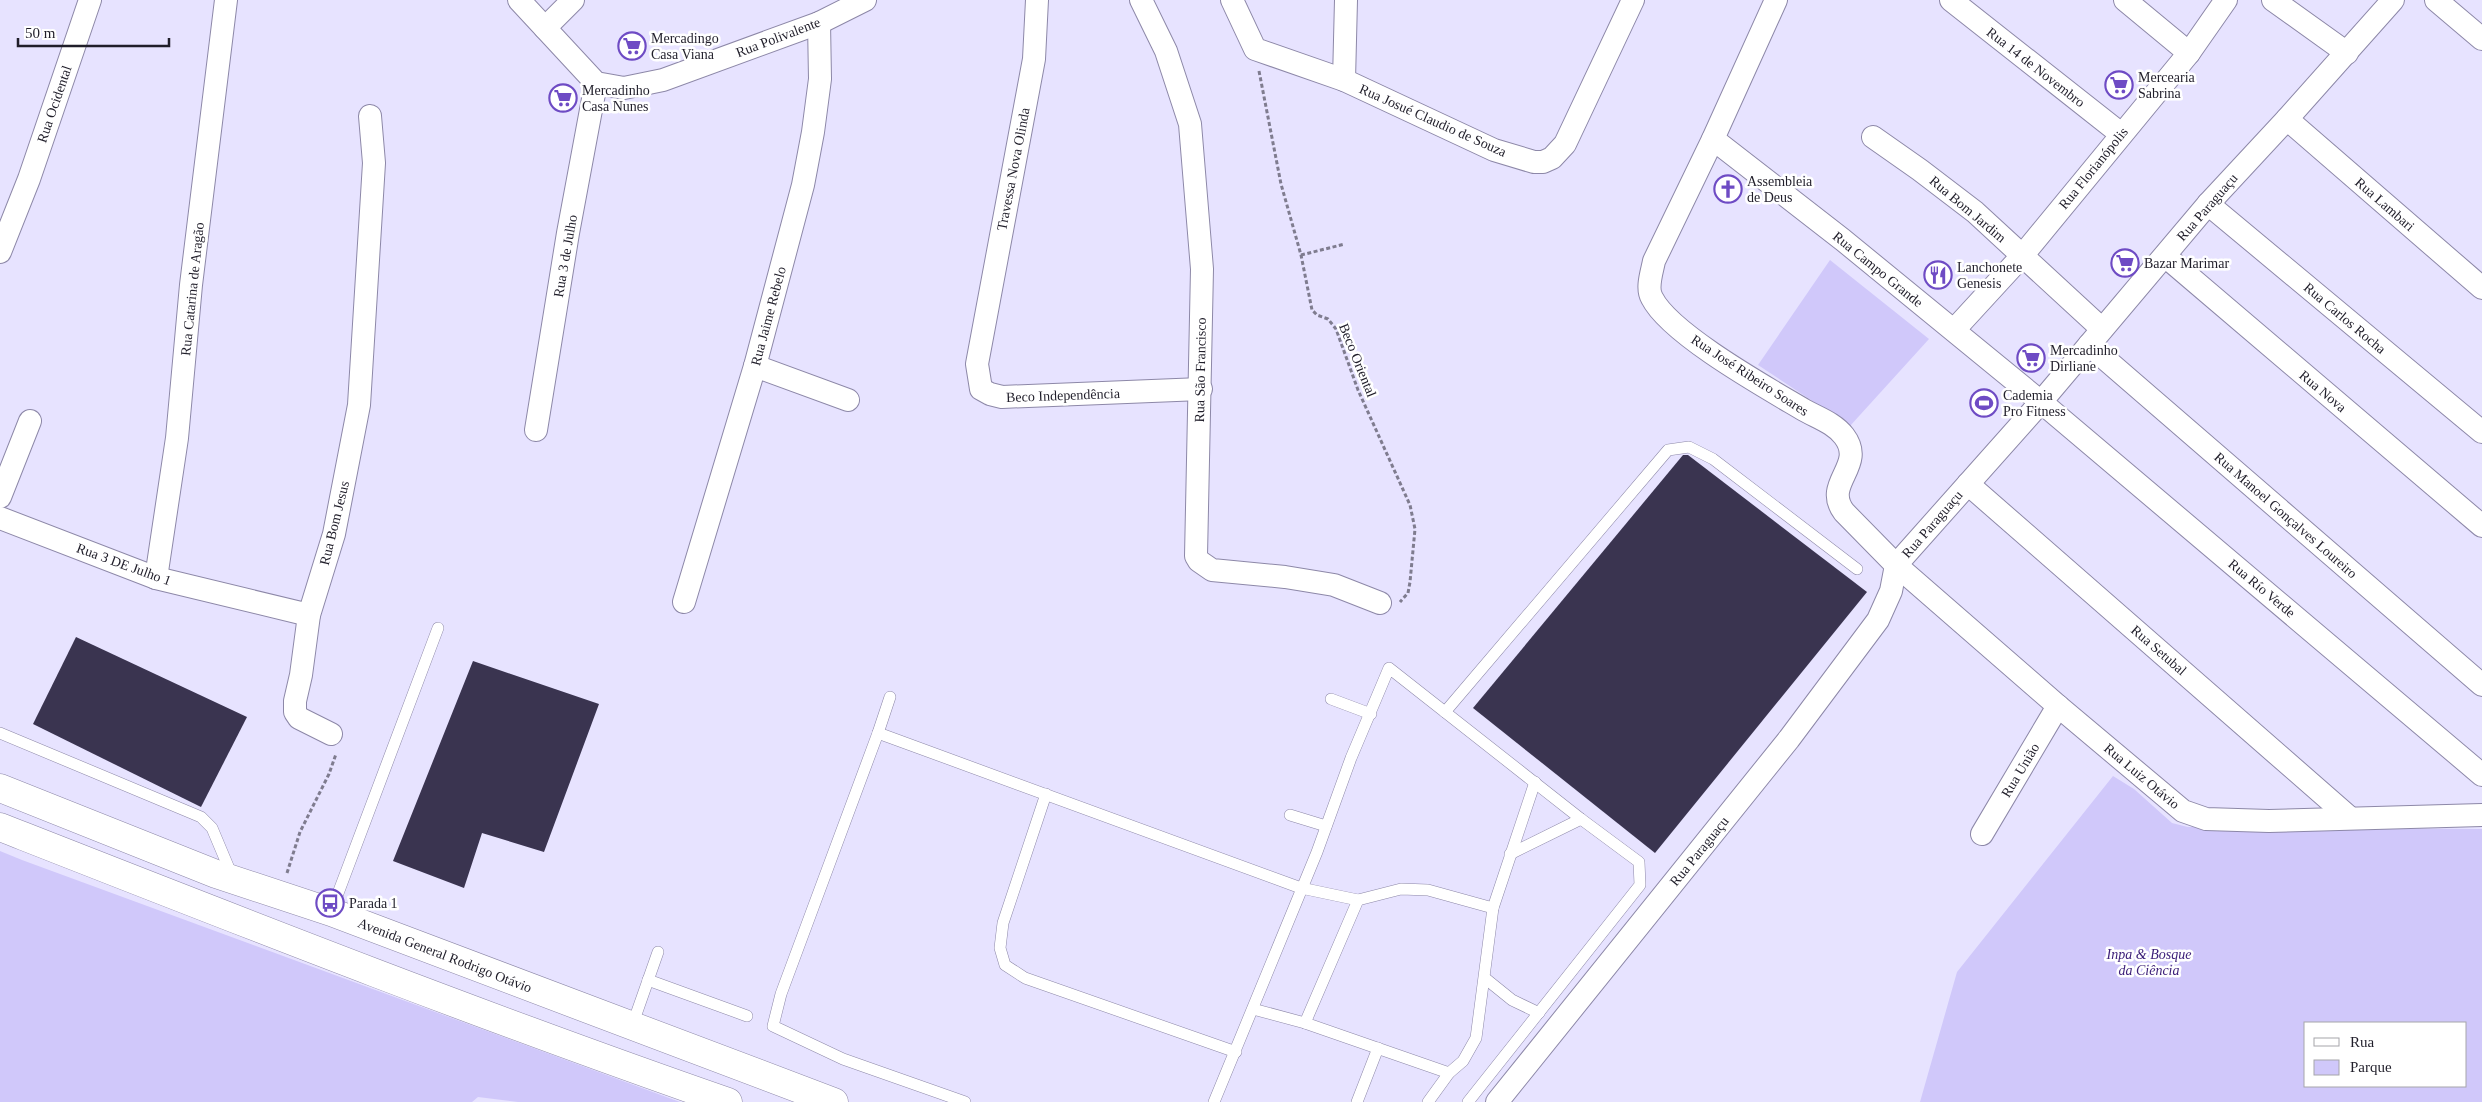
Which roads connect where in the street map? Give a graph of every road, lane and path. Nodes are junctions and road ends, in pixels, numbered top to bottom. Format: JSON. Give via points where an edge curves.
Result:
{"nodes":[{"id":1,"x":90,"y":0,"type":"edge"},
{"id":2,"x":226,"y":0,"type":"edge"},
{"id":3,"x":519,"y":0,"type":"edge"},
{"id":4,"x":573,"y":0,"type":"edge"},
{"id":5,"x":865,"y":0,"type":"edge"},
{"id":6,"x":1036,"y":0,"type":"edge"},
{"id":7,"x":1141,"y":0,"type":"edge"},
{"id":8,"x":1232,"y":0,"type":"edge"},
{"id":9,"x":1346,"y":0,"type":"edge"},
{"id":10,"x":1633,"y":0,"type":"edge"},
{"id":11,"x":1776,"y":0,"type":"edge"},
{"id":12,"x":1951,"y":0,"type":"edge"},
{"id":13,"x":2125,"y":0,"type":"edge"},
{"id":14,"x":2226,"y":0,"type":"edge"},
{"id":15,"x":2273,"y":0,"type":"edge"},
{"id":16,"x":2392,"y":0,"type":"edge"},
{"id":17,"x":2436,"y":0,"type":"edge"},
{"id":18,"x":819,"y":23,"type":"junction"},
{"id":19,"x":545,"y":28,"type":"junction"},
{"id":20,"x":2482,"y":39,"type":"edge"},
{"id":21,"x":1255,"y":49,"type":"junction"},
{"id":22,"x":2189,"y":52,"type":"junction"},
{"id":23,"x":2347,"y":53,"type":"junction"},
{"id":24,"x":1344,"y":80,"type":"junction"},
{"id":25,"x":596,"y":83,"type":"junction"},
{"id":26,"x":370,"y":116,"type":"dead end"},
{"id":27,"x":2287,"y":119,"type":"junction"},
{"id":28,"x":2121,"y":134,"type":"junction"},
{"id":29,"x":1873,"y":137,"type":"dead end"},
{"id":30,"x":1713,"y":138,"type":"junction"},
{"id":31,"x":2208,"y":204,"type":"junction"},
{"id":32,"x":1345,"y":244,"type":"dead end"},
{"id":33,"x":0,"y":252,"type":"edge"},
{"id":34,"x":1301,"y":255,"type":"junction"},
{"id":35,"x":2022,"y":256,"type":"junction"},
{"id":36,"x":2164,"y":256,"type":"junction"},
{"id":37,"x":2482,"y":288,"type":"edge"},
{"id":38,"x":1954,"y":330,"type":"junction"},
{"id":39,"x":982,"y":336,"type":"joint"},
{"id":40,"x":2096,"y":337,"type":"junction"},
{"id":41,"x":755,"y":366,"type":"junction"},
{"id":42,"x":1201,"y":389,"type":"junction"},
{"id":43,"x":848,"y":400,"type":"dead end"},
{"id":44,"x":2041,"y":402,"type":"junction"},
{"id":45,"x":30,"y":421,"type":"dead end"},
{"id":46,"x":536,"y":430,"type":"dead end"},
{"id":47,"x":2482,"y":432,"type":"edge"},
{"id":48,"x":1968,"y":484,"type":"junction"},
{"id":49,"x":0,"y":497,"type":"edge"},
{"id":50,"x":0,"y":518,"type":"edge"},
{"id":51,"x":2482,"y":526,"type":"edge"},
{"id":52,"x":1896,"y":565,"type":"junction"},
{"id":53,"x":1857,"y":569,"type":"dead end"},
{"id":54,"x":156,"y":578,"type":"junction"},
{"id":55,"x":684,"y":602,"type":"dead end"},
{"id":56,"x":1380,"y":603,"type":"joint"},
{"id":57,"x":309,"y":615,"type":"junction"},
{"id":58,"x":438,"y":628,"type":"dead end"},
{"id":59,"x":2482,"y":685,"type":"edge"},
{"id":60,"x":890,"y":697,"type":"dead end"},
{"id":61,"x":1331,"y":699,"type":"dead end"},
{"id":62,"x":2058,"y":706,"type":"junction"},
{"id":63,"x":1445,"y":712,"type":"junction"},
{"id":64,"x":1371,"y":714,"type":"junction"},
{"id":65,"x":0,"y":733,"type":"edge"},
{"id":66,"x":878,"y":733,"type":"junction"},
{"id":67,"x":331,"y":734,"type":"joint"},
{"id":68,"x":2482,"y":775,"type":"edge"},
{"id":69,"x":1535,"y":782,"type":"junction"},
{"id":70,"x":0,"y":788,"type":"edge"},
{"id":71,"x":1046,"y":794,"type":"junction"},
{"id":72,"x":1290,"y":815,"type":"dead end"},
{"id":73,"x":2482,"y":815,"type":"edge"},
{"id":74,"x":2349,"y":817,"type":"junction"},
{"id":75,"x":1582,"y":819,"type":"junction"},
{"id":76,"x":1326,"y":826,"type":"junction"},
{"id":77,"x":0,"y":827,"type":"edge"},
{"id":78,"x":1982,"y":834,"type":"dead end"},
{"id":79,"x":1510,"y":854,"type":"junction"},
{"id":80,"x":234,"y":879,"type":"junction"},
{"id":81,"x":1301,"y":888,"type":"junction"},
{"id":82,"x":280,"y":895,"type":"junction"},
{"id":83,"x":1358,"y":900,"type":"junction"},
{"id":84,"x":1493,"y":908,"type":"junction"},
{"id":85,"x":331,"y":912,"type":"junction"},
{"id":86,"x":658,"y":952,"type":"dead end"},
{"id":87,"x":1486,"y":979,"type":"junction"},
{"id":88,"x":648,"y":980,"type":"junction"},
{"id":89,"x":1253,"y":1009,"type":"junction"},
{"id":90,"x":1539,"y":1014,"type":"junction"},
{"id":91,"x":747,"y":1016,"type":"dead end"},
{"id":92,"x":1305,"y":1023,"type":"junction"},
{"id":93,"x":632,"y":1026,"type":"junction"},
{"id":94,"x":1378,"y":1048,"type":"junction"},
{"id":95,"x":1236,"y":1052,"type":"junction"},
{"id":96,"x":1449,"y":1074,"type":"junction"},
{"id":97,"x":728,"y":1102,"type":"edge"},
{"id":98,"x":834,"y":1102,"type":"edge"},
{"id":99,"x":966,"y":1102,"type":"edge"},
{"id":100,"x":1214,"y":1102,"type":"edge"},
{"id":101,"x":1357,"y":1102,"type":"edge"},
{"id":102,"x":1428,"y":1102,"type":"edge"},
{"id":103,"x":1468,"y":1102,"type":"edge"},
{"id":104,"x":1497,"y":1102,"type":"edge"}],
"edges":[{"from":1,"to":33,"type":"street","name":"Rua Ocidental","via":[[29,179]]},
{"from":2,"to":54,"type":"street","name":"Rua Catarina de Aragão","via":[[176,438]]},
{"from":3,"to":19,"type":"street"},
{"from":4,"to":19,"type":"street"},
{"from":5,"to":18,"type":"street","name":"Rua Polivalente"},
{"from":6,"to":39,"type":"street","name":"Travessa Nova Olinda","via":[[1034,59]]},
{"from":7,"to":42,"type":"street","name":"Rua São Francisco","via":[[1173,69],[1190,124],[1202,269]]},
{"from":8,"to":21,"type":"street"},
{"from":9,"to":24,"type":"street"},
{"from":10,"to":24,"type":"street","name":"Rua Josué Claudio de Souza","via":[[1565,144],[1552,158],[1543,162],[1494,150]]},
{"from":11,"to":30,"type":"street","name":"Rua José Ribeiro Soares"},
{"from":12,"to":28,"type":"street","name":"Rua 14 de Novembro"},
{"from":13,"to":22,"type":"street"},
{"from":14,"to":22,"type":"street","name":"Rua Florianópolis"},
{"from":15,"to":23,"type":"street"},
{"from":16,"to":23,"type":"street","name":"Rua Paraguaçu"},
{"from":17,"to":20,"type":"street"},
{"from":18,"to":25,"type":"street","name":"Rua Polivalente","via":[[663,80],[624,88]]},
{"from":18,"to":41,"type":"street","name":"Rua Jaime Rebelo","via":[[820,80],[814,132]]},
{"from":19,"to":25,"type":"street"},
{"from":21,"to":24,"type":"street","name":"Rua Josué Claudio de Souza"},
{"from":21,"to":34,"type":"path","name":"Beco Oriental","via":[[1280,184]]},
{"from":22,"to":28,"type":"street","name":"Rua Florianópolis"},
{"from":23,"to":27,"type":"street","name":"Rua Paraguaçu"},
{"from":25,"to":46,"type":"street","name":"Rua 3 de Julho"},
{"from":26,"to":57,"type":"street","name":"Rua Bom Jesus","via":[[374,163],[359,405],[334,534]]},
{"from":27,"to":31,"type":"street","name":"Rua Paraguaçu"},
{"from":27,"to":37,"type":"street","name":"Rua Lambari"},
{"from":28,"to":35,"type":"street","name":"Rua Florianópolis"},
{"from":29,"to":35,"type":"street","name":"Rua Bom Jardim","via":[[1975,212]]},
{"from":30,"to":38,"type":"street","name":"Rua Campo Grande"},
{"from":30,"to":52,"type":"street","name":"Rua José Ribeiro Soares","via":[[1654,261],[1651,297],[1691,338],[1839,430],[1851,446],[1852,458],[1838,488],[1838,505]]},
{"from":31,"to":36,"type":"street","name":"Rua Paraguaçu"},
{"from":31,"to":47,"type":"street","name":"Rua Carlos Rocha"},
{"from":32,"to":34,"type":"path"},
{"from":34,"to":56,"type":"path","name":"Beco Oriental","via":[[1312,310],[1328,319],[1336,329],[1358,390],[1410,505],[1416,529],[1408,593],[1397,605]]},
{"from":35,"to":38,"type":"street","name":"Rua Florianópolis"},
{"from":35,"to":40,"type":"street","name":"Rua Bom Jardim"},
{"from":36,"to":40,"type":"street","name":"Rua Paraguaçu"},
{"from":36,"to":51,"type":"street","name":"Rua Nova"},
{"from":38,"to":44,"type":"street","name":"Rua Campo Grande"},
{"from":39,"to":42,"type":"street","name":"Beco Independência","via":[[977,364],[978,381],[981,390],[1002,397]]},
{"from":40,"to":44,"type":"street","name":"Rua Paraguaçu"},
{"from":40,"to":59,"type":"street","name":"Rua Manoel Gonçalves Loureiro"},
{"from":41,"to":43,"type":"street"},
{"from":41,"to":55,"type":"street","name":"Rua Jaime Rebelo"},
{"from":42,"to":56,"type":"street","name":"Rua São Francisco","via":[[1196,485],[1196,556],[1199,561],[1212,570],[1334,585]]},
{"from":44,"to":48,"type":"street","name":"Rua Paraguaçu"},
{"from":44,"to":68,"type":"street","name":"Rua Río Verde"},
{"from":45,"to":49,"type":"street"},
{"from":48,"to":52,"type":"street","name":"Rua Paraguaçu"},
{"from":48,"to":74,"type":"street","name":"Rua Setubal"},
{"from":50,"to":54,"type":"street","name":"Rua 3 DE Julho 1"},
{"from":52,"to":62,"type":"street","name":"Rua Luiz Otávio"},
{"from":52,"to":104,"type":"street","name":"Rua Paraguaçu","via":[[1891,591],[1878,620],[1795,731]]},
{"from":53,"to":63,"type":"lane","via":[[1713,459],[1689,447],[1668,450]]},
{"from":54,"to":57,"type":"street","name":"Rua 3 DE Julho 1"},
{"from":57,"to":67,"type":"street","name":"Rua Bom Jesus","via":[[295,712],[299,718]]},
{"from":58,"to":85,"type":"lane"},
{"from":60,"to":66,"type":"lane"},
{"from":61,"to":64,"type":"lane"},
{"from":62,"to":74,"type":"street","name":"Rua Luiz Otávio","via":[[2183,811],[2206,819],[2269,821]]},
{"from":62,"to":78,"type":"street","name":"Rua União"},
{"from":63,"to":64,"type":"lane","via":[[1389,668]]},
{"from":63,"to":69,"type":"lane"},
{"from":64,"to":76,"type":"lane"},
{"from":65,"to":80,"type":"lane","via":[[201,817],[212,828]]},
{"from":66,"to":71,"type":"lane"},
{"from":66,"to":99,"type":"lane","via":[[781,994],[773,1026],[843,1059]]},
{"from":67,"to":82,"type":"path","via":[[336,744],[334,761],[300,832]]},
{"from":69,"to":75,"type":"lane"},
{"from":69,"to":79,"type":"lane"},
{"from":70,"to":80,"type":"main road","name":"Avenida General Rodrigo Otávio"},
{"from":71,"to":81,"type":"lane"},
{"from":71,"to":95,"type":"lane","via":[[1003,924],[1000,948],[1005,964],[1025,978]]},
{"from":72,"to":76,"type":"lane"},
{"from":73,"to":74,"type":"street","name":"Rua Luiz Otávio"},
{"from":75,"to":79,"type":"lane"},
{"from":75,"to":90,"type":"lane","via":[[1639,862],[1640,885]]},
{"from":76,"to":81,"type":"lane"},
{"from":77,"to":97,"type":"main road","via":[[256,929]]},
{"from":79,"to":84,"type":"lane"},
{"from":80,"to":82,"type":"main road","name":"Avenida General Rodrigo Otávio"},
{"from":81,"to":83,"type":"lane"},
{"from":81,"to":89,"type":"lane"},
{"from":82,"to":85,"type":"main road","name":"Avenida General Rodrigo Otávio"},
{"from":83,"to":84,"type":"lane","via":[[1401,889],[1428,890]]},
{"from":83,"to":92,"type":"lane"},
{"from":84,"to":87,"type":"lane"},
{"from":85,"to":93,"type":"main road","name":"Avenida General Rodrigo Otávio"},
{"from":86,"to":88,"type":"lane"},
{"from":87,"to":90,"type":"lane","via":[[1512,1000]]},
{"from":87,"to":96,"type":"lane","via":[[1476,1038],[1464,1061]]},
{"from":88,"to":91,"type":"lane"},
{"from":88,"to":93,"type":"lane"},
{"from":89,"to":92,"type":"lane"},
{"from":89,"to":95,"type":"lane"},
{"from":90,"to":103,"type":"lane"},
{"from":92,"to":94,"type":"lane"},
{"from":93,"to":98,"type":"main road","name":"Avenida General Rodrigo Otávio"},
{"from":94,"to":96,"type":"lane"},
{"from":94,"to":101,"type":"lane"},
{"from":95,"to":100,"type":"lane"},
{"from":96,"to":102,"type":"lane"}]}
